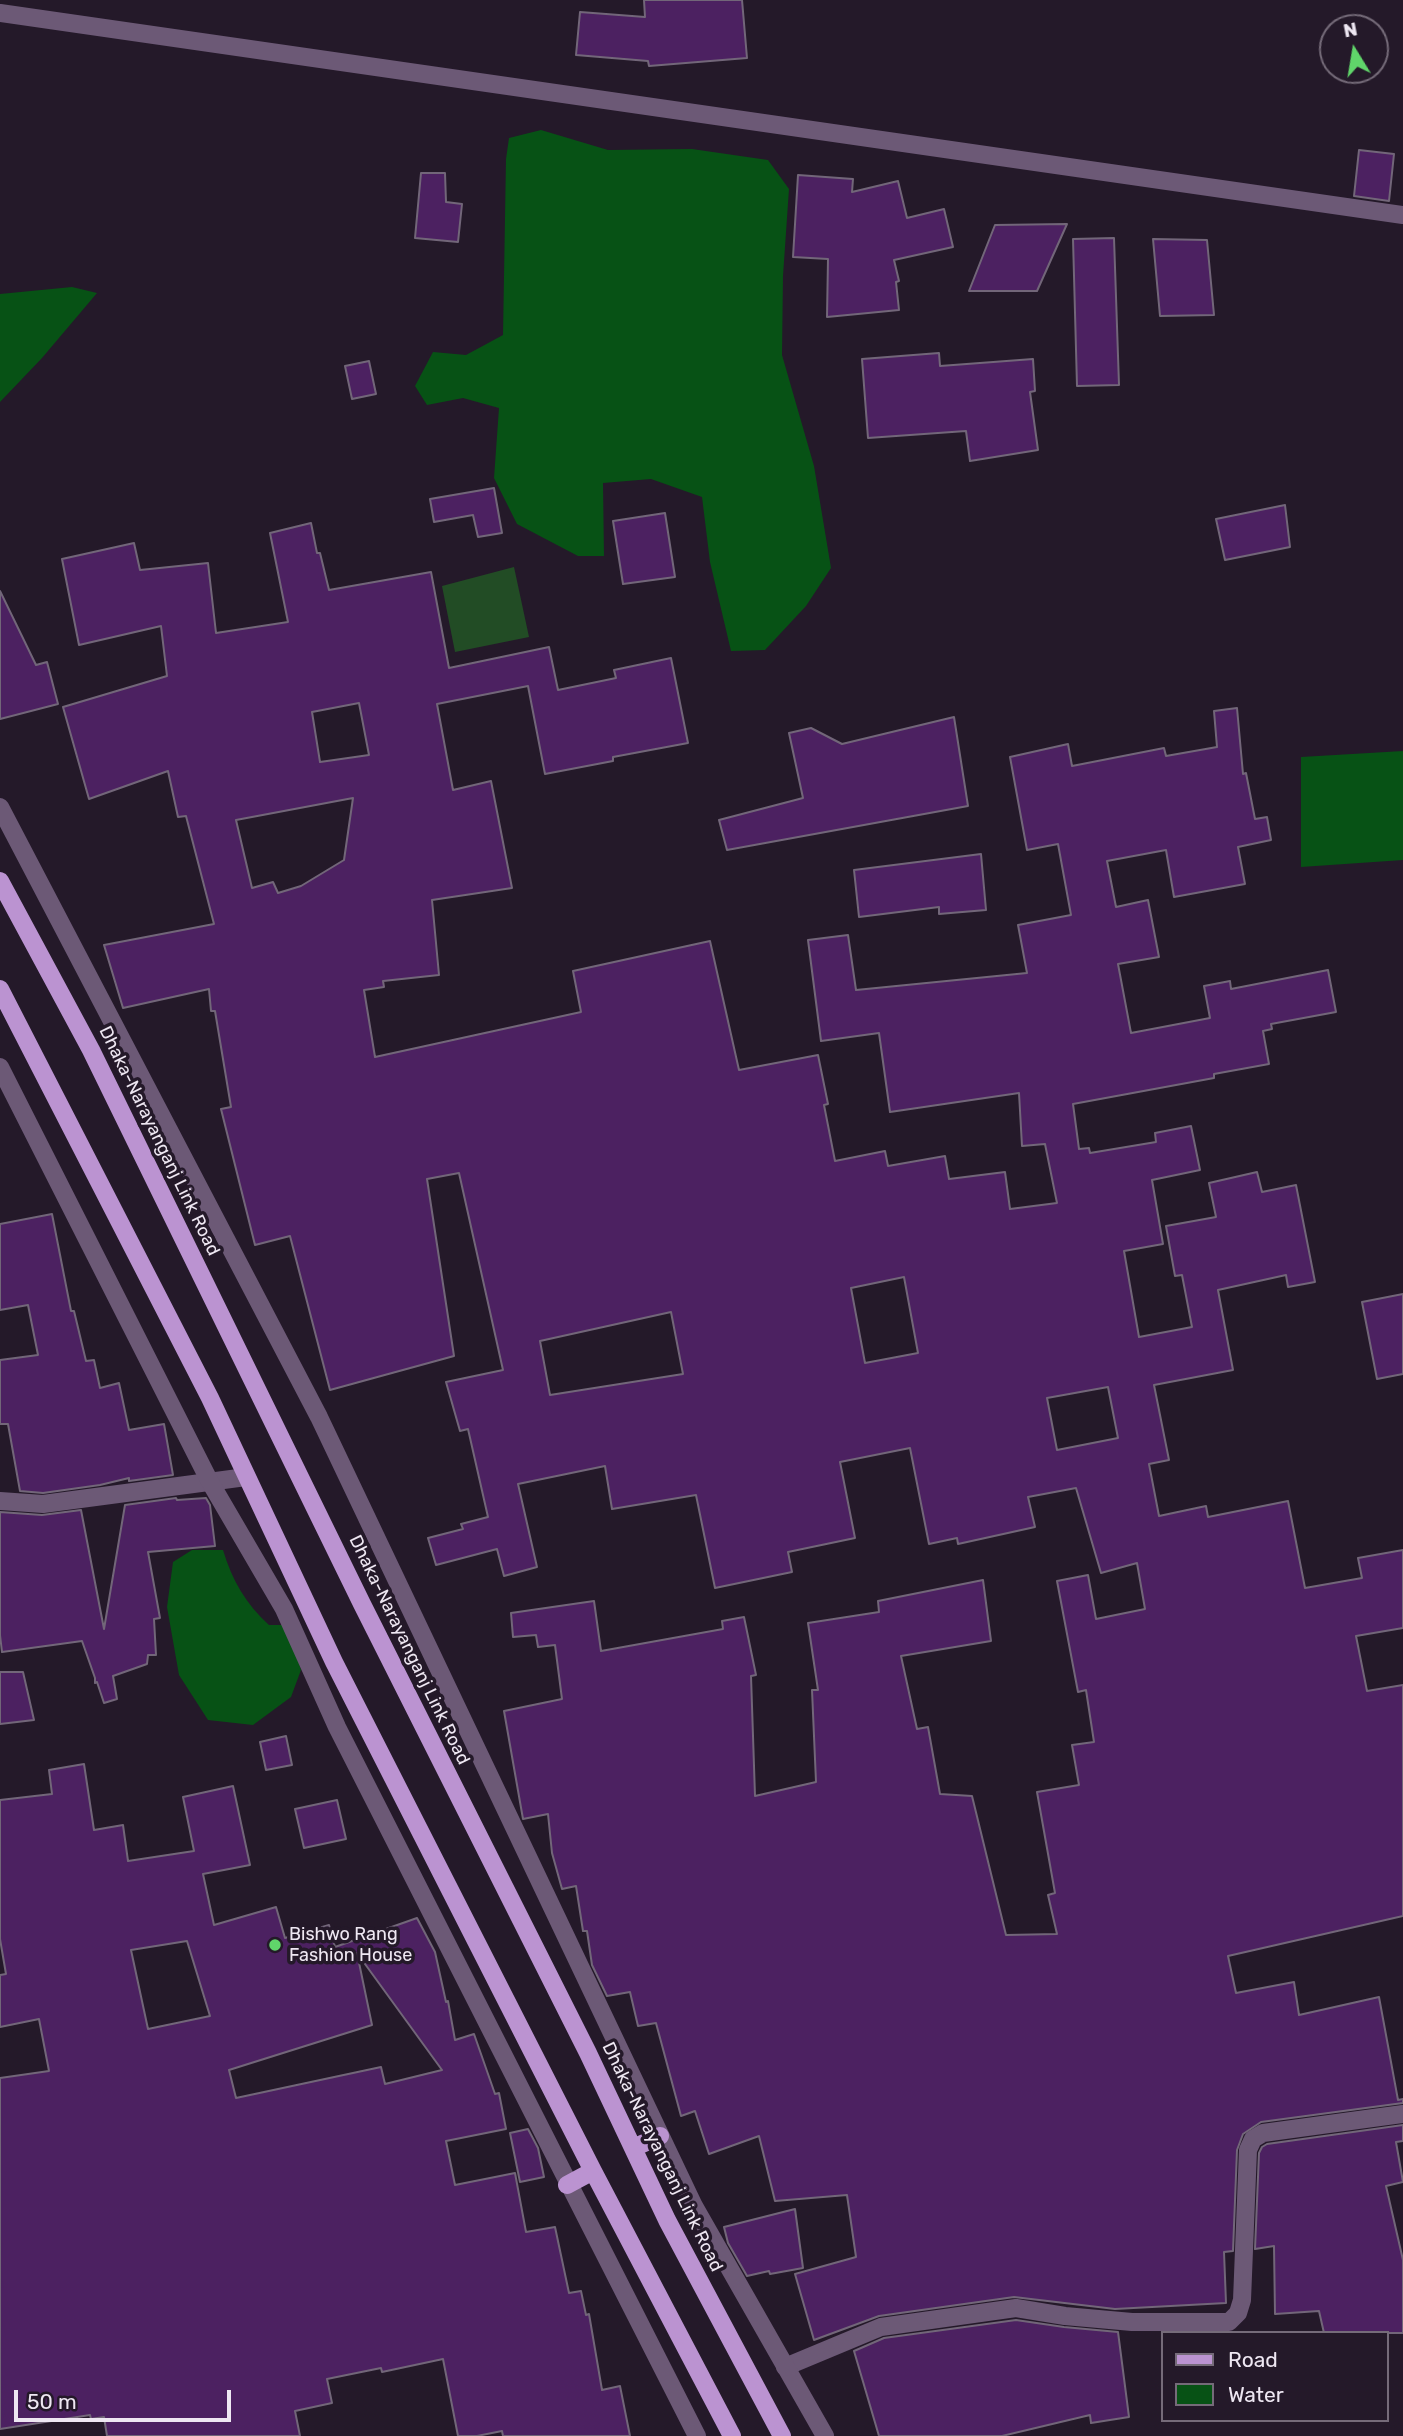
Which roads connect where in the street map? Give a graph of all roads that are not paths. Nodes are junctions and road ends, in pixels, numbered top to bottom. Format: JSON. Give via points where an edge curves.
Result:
{"nodes":[{"id":1,"x":0,"y":13,"type":"edge"},
{"id":2,"x":1403,"y":215,"type":"edge"},
{"id":3,"x":0,"y":807,"type":"edge"},
{"id":4,"x":0,"y":881,"type":"edge"},
{"id":5,"x":0,"y":989,"type":"edge"},
{"id":6,"x":0,"y":1067,"type":"edge"},
{"id":7,"x":247,"y":1477,"type":"junction"},
{"id":8,"x":210,"y":1482,"type":"junction"},
{"id":9,"x":0,"y":1501,"type":"edge"},
{"id":10,"x":1403,"y":2114,"type":"edge"},
{"id":11,"x":660,"y":2136,"type":"junction"},
{"id":12,"x":633,"y":2148,"type":"junction"},
{"id":13,"x":593,"y":2171,"type":"junction"},
{"id":14,"x":567,"y":2185,"type":"junction"},
{"id":15,"x":786,"y":2367,"type":"junction"},
{"id":16,"x":697,"y":2436,"type":"edge"},
{"id":17,"x":732,"y":2436,"type":"edge"},
{"id":18,"x":782,"y":2436,"type":"edge"},
{"id":19,"x":825,"y":2436,"type":"edge"}],
"edges":[{"from":1,"to":2,"type":"street"},
{"from":3,"to":11,"type":"street","via":[[318,1417]]},
{"from":4,"to":12,"type":"main road","name":"Dhaka-Narayanganj Link Road","via":[[91,1050]]},
{"from":5,"to":7,"type":"main road"},
{"from":6,"to":8,"type":"street"},
{"from":7,"to":8,"type":"street"},
{"from":7,"to":13,"type":"main road","via":[[334,1662]]},
{"from":8,"to":9,"type":"street","via":[[43,1504]]},
{"from":8,"to":14,"type":"street","via":[[284,1609],[337,1727]]},
{"from":10,"to":15,"type":"street","via":[[1263,2133],[1254,2139],[1248,2150],[1242,2300],[1229,2322],[1132,2322],[1016,2308],[881,2327]]},
{"from":11,"to":12,"type":"main road"},
{"from":11,"to":15,"type":"street","via":[[694,2206]]},
{"from":12,"to":18,"type":"main road","name":"Dhaka-Narayanganj Link Road"},
{"from":13,"to":14,"type":"main road"},
{"from":13,"to":17,"type":"main road"},
{"from":14,"to":16,"type":"street"},
{"from":15,"to":19,"type":"street"}]}
